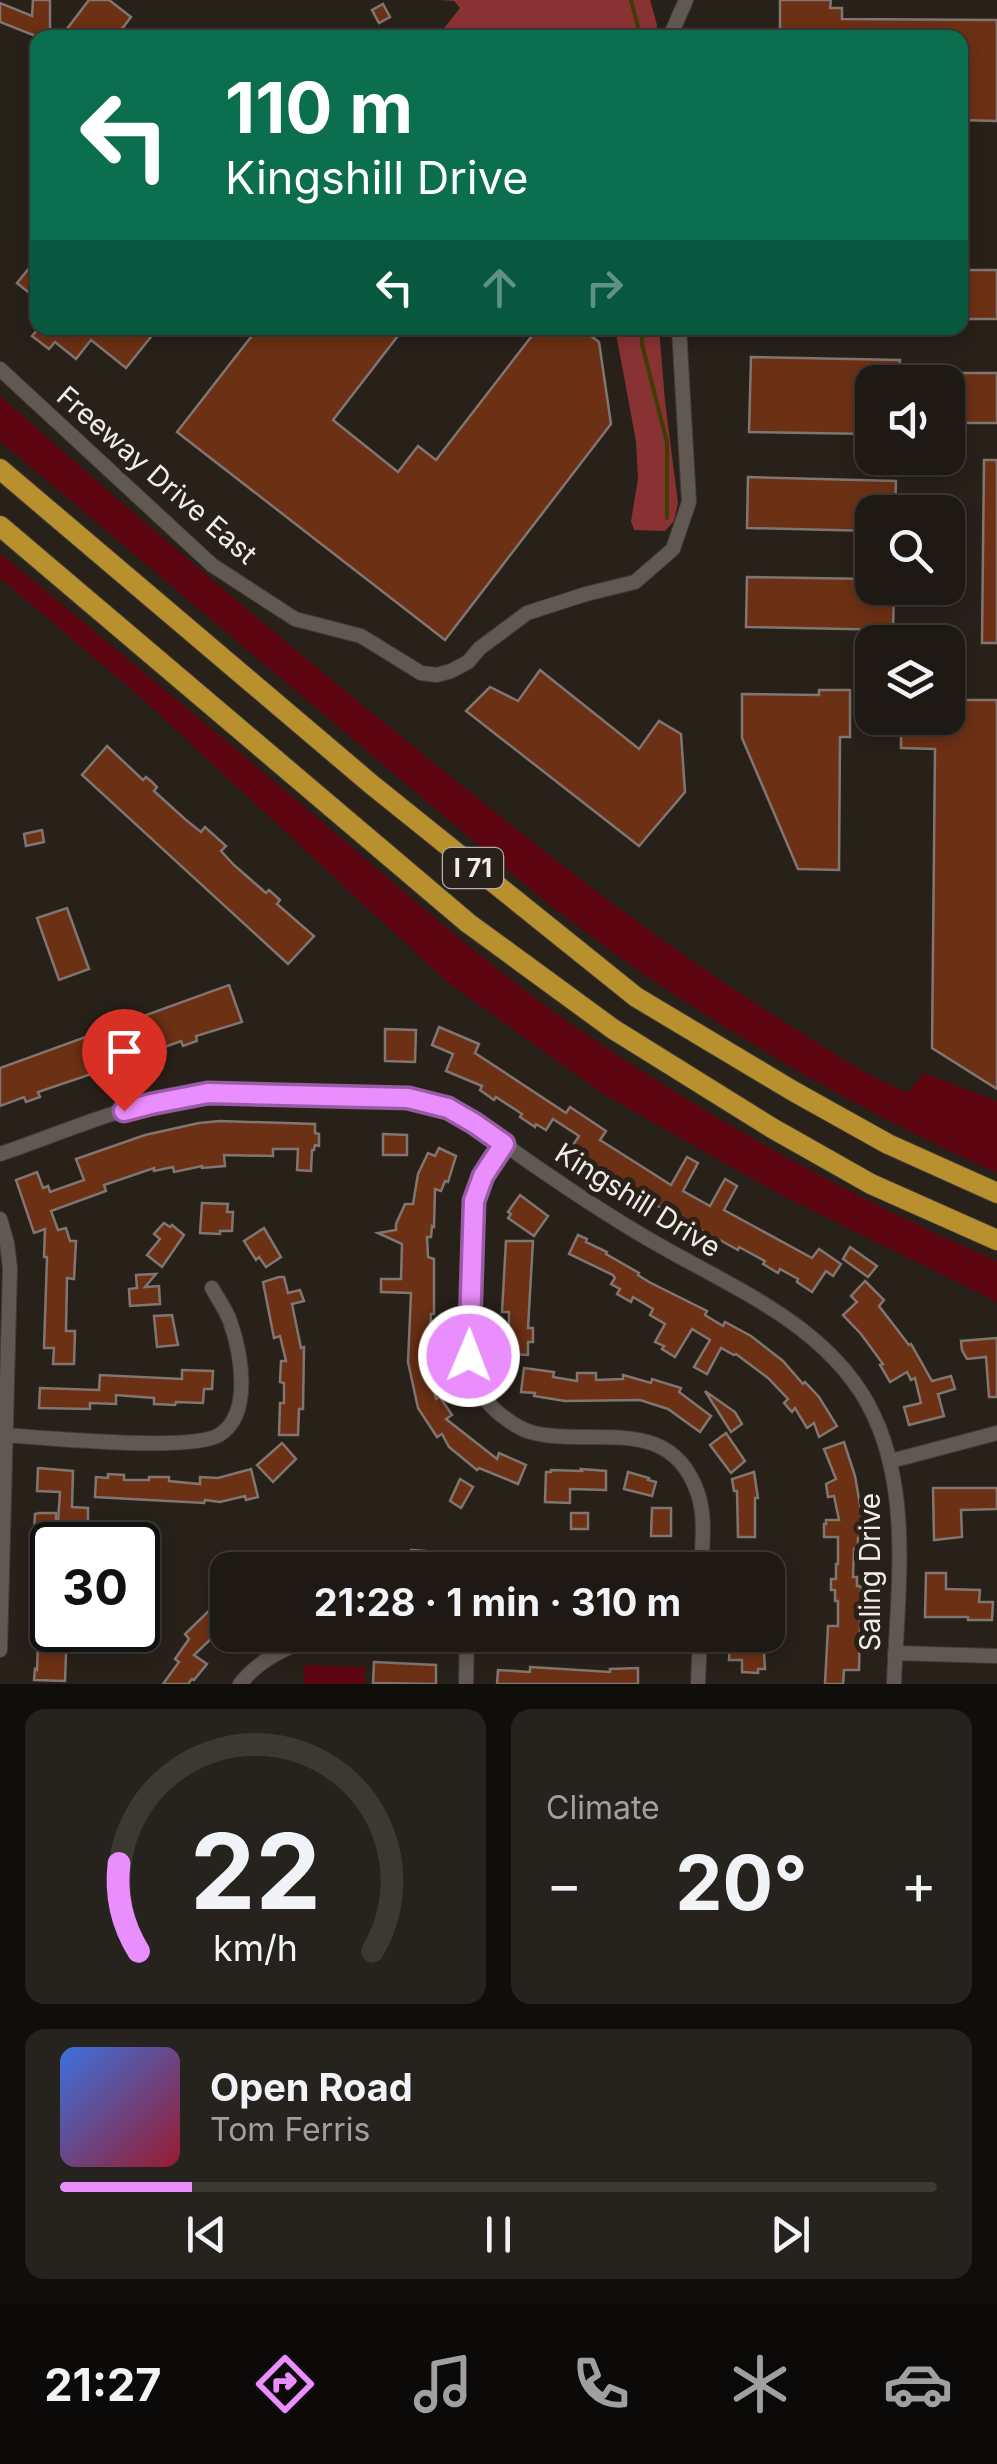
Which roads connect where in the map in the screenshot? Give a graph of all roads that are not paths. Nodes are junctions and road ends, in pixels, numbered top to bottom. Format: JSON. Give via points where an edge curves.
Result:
{"nodes":[{"id":1,"x":686,"y":0,"type":"edge"},
{"id":2,"x":673,"y":30,"type":"edge"},
{"id":3,"x":679,"y":335,"type":"edge"},
{"id":4,"x":0,"y":369,"type":"edge"},
{"id":5,"x":0,"y":468,"type":"edge"},
{"id":6,"x":0,"y":526,"type":"edge"},
{"id":7,"x":504,"y":1144,"type":"junction"},
{"id":8,"x":0,"y":1154,"type":"edge"},
{"id":9,"x":997,"y":1192,"type":"edge"},
{"id":10,"x":0,"y":1219,"type":"edge"},
{"id":11,"x":997,"y":1240,"type":"edge"},
{"id":12,"x":212,"y":1288,"type":"dead end"},
{"id":13,"x":997,"y":1434,"type":"edge"},
{"id":14,"x":6,"y":1435,"type":"junction"},
{"id":15,"x":891,"y":1461,"type":"junction"},
{"id":16,"x":702,"y":1552,"type":"edge"},
{"id":17,"x":1,"y":1598,"type":"edge"},
{"id":18,"x":0,"y":1650,"type":"edge"},
{"id":19,"x":280,"y":1652,"type":"edge"},
{"id":20,"x":466,"y":1652,"type":"edge"},
{"id":21,"x":699,"y":1652,"type":"edge"},
{"id":22,"x":895,"y":1653,"type":"junction"},
{"id":23,"x":997,"y":1656,"type":"edge"},
{"id":24,"x":240,"y":1684,"type":"edge"},
{"id":25,"x":466,"y":1684,"type":"edge"},
{"id":26,"x":698,"y":1684,"type":"edge"},
{"id":27,"x":894,"y":1684,"type":"edge"}],
"edges":[{"from":1,"to":2,"type":"street"},
{"from":3,"to":4,"type":"street","name":"Freeway Drive East","via":[[689,502],[673,549],[635,582],[527,613],[468,662],[436,676],[360,636],[295,619],[212,565]]},
{"from":5,"to":9,"type":"highway","number":"I 71","via":[[371,784],[636,997],[888,1144]]},
{"from":6,"to":11,"type":"highway","number":"I 71","via":[[468,923],[613,1029],[871,1184]]},
{"from":7,"to":8,"type":"street","name":"Kingshill Drive","via":[[448,1108],[419,1100],[222,1093],[151,1104]]},
{"from":7,"to":15,"type":"street","name":"Kingshill Drive","via":[[804,1331],[860,1391]]},
{"from":7,"to":16,"type":"street","via":[[483,1176],[472,1211],[469,1356],[476,1384],[520,1429],[634,1438],[671,1454],[698,1493]]},
{"from":10,"to":14,"type":"street","via":[[10,1268]]},
{"from":12,"to":14,"type":"street","via":[[242,1365],[240,1402],[219,1435],[200,1442],[136,1442]]},
{"from":13,"to":15,"type":"street"},
{"from":14,"to":17,"type":"street"},
{"from":15,"to":22,"type":"street","name":"Saling Drive","via":[[899,1531]]},
{"from":17,"to":18,"type":"street"},
{"from":19,"to":24,"type":"street"},
{"from":20,"to":25,"type":"street"},
{"from":21,"to":26,"type":"street"},
{"from":22,"to":23,"type":"street"},
{"from":22,"to":27,"type":"street","name":"Saling Drive"}]}
